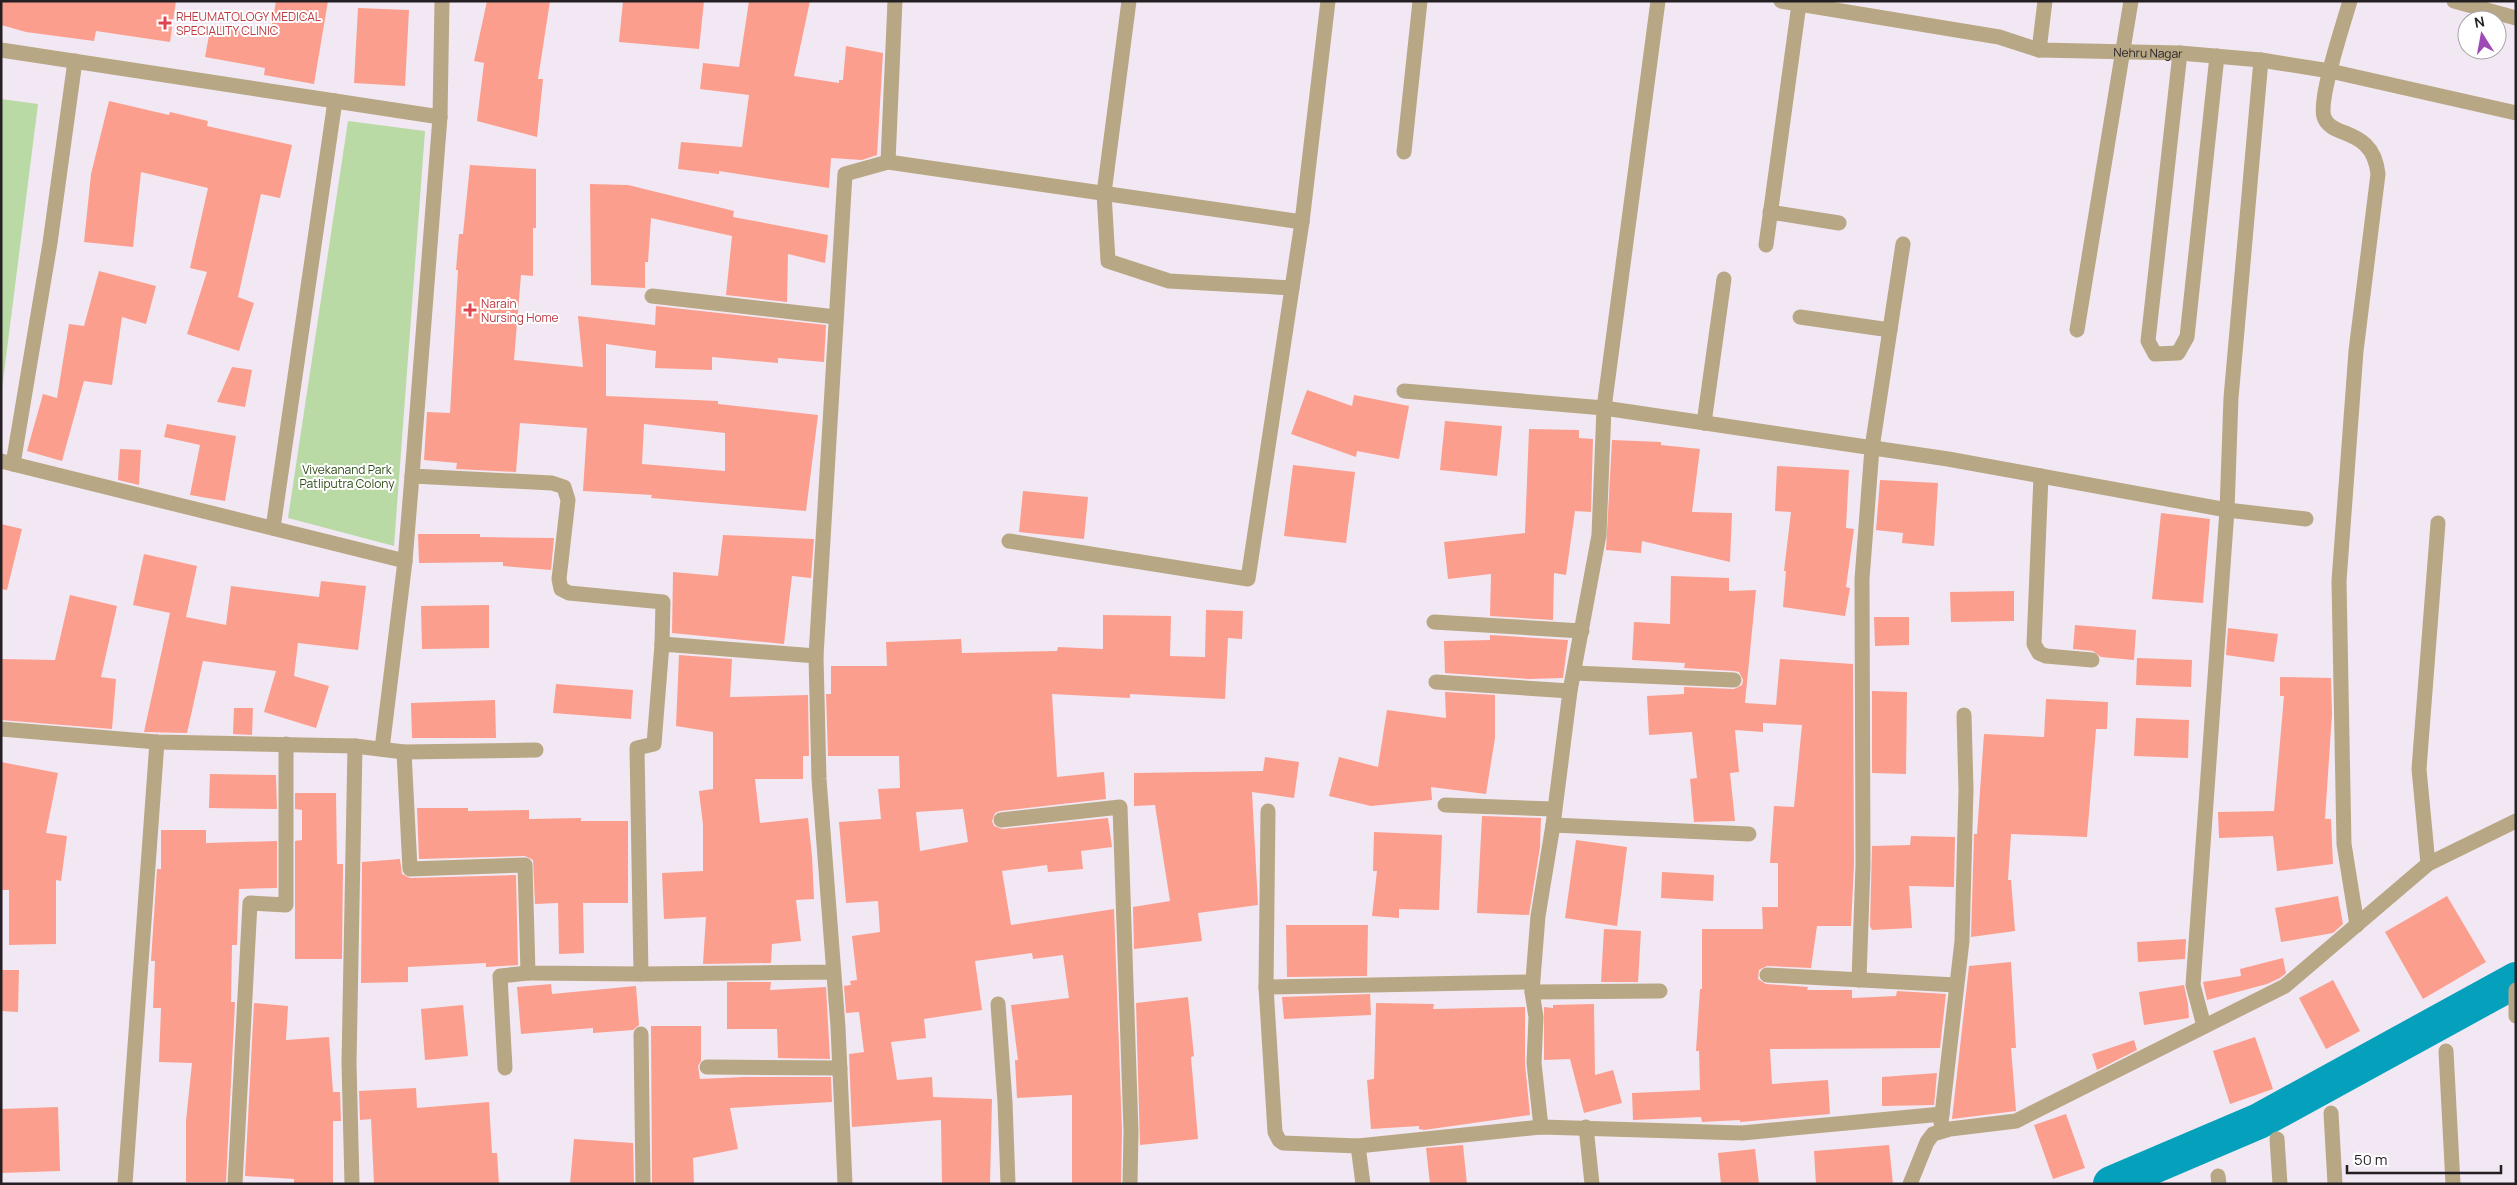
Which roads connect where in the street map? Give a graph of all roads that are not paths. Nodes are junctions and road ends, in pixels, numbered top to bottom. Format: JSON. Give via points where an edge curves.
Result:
{"nodes":[{"id":1,"x":442,"y":1,"type":"edge"},
{"id":2,"x":895,"y":1,"type":"edge"},
{"id":3,"x":1129,"y":1,"type":"edge"},
{"id":4,"x":1328,"y":1,"type":"edge"},
{"id":5,"x":1420,"y":1,"type":"edge"},
{"id":6,"x":1658,"y":1,"type":"edge"},
{"id":7,"x":1781,"y":1,"type":"edge"},
{"id":8,"x":2045,"y":1,"type":"edge"},
{"id":9,"x":2131,"y":1,"type":"edge"},
{"id":10,"x":2350,"y":1,"type":"edge"},
{"id":11,"x":2454,"y":1,"type":"edge"},
{"id":12,"x":1799,"y":4,"type":"junction"},
{"id":13,"x":2477,"y":4,"type":"edge"},
{"id":14,"x":2516,"y":18,"type":"edge"},
{"id":15,"x":1,"y":50,"type":"edge"},
{"id":16,"x":2039,"y":50,"type":"junction"},
{"id":17,"x":2124,"y":52,"type":"junction"},
{"id":18,"x":2180,"y":53,"type":"junction"},
{"id":19,"x":2216,"y":56,"type":"junction"},
{"id":20,"x":2261,"y":60,"type":"junction"},
{"id":21,"x":75,"y":61,"type":"junction"},
{"id":22,"x":2330,"y":70,"type":"junction"},
{"id":23,"x":335,"y":101,"type":"junction"},
{"id":24,"x":2516,"y":113,"type":"edge"},
{"id":25,"x":440,"y":117,"type":"junction"},
{"id":26,"x":1404,"y":152,"type":"dead end"},
{"id":27,"x":888,"y":162,"type":"junction"},
{"id":28,"x":1104,"y":193,"type":"junction"},
{"id":29,"x":1770,"y":212,"type":"junction"},
{"id":30,"x":1302,"y":222,"type":"junction"},
{"id":31,"x":1839,"y":223,"type":"dead end"},
{"id":32,"x":1903,"y":244,"type":"dead end"},
{"id":33,"x":1766,"y":245,"type":"dead end"},
{"id":34,"x":1724,"y":279,"type":"dead end"},
{"id":35,"x":1292,"y":288,"type":"junction"},
{"id":36,"x":652,"y":296,"type":"dead end"},
{"id":37,"x":836,"y":317,"type":"junction"},
{"id":38,"x":1800,"y":317,"type":"dead end"},
{"id":39,"x":1890,"y":330,"type":"junction"},
{"id":40,"x":2077,"y":330,"type":"dead end"},
{"id":41,"x":1404,"y":391,"type":"dead end"},
{"id":42,"x":1604,"y":408,"type":"junction"},
{"id":43,"x":1704,"y":423,"type":"junction"},
{"id":44,"x":1872,"y":448,"type":"junction"},
{"id":45,"x":7,"y":463,"type":"edge"},
{"id":46,"x":412,"y":476,"type":"junction"},
{"id":47,"x":2041,"y":476,"type":"junction"},
{"id":48,"x":2227,"y":510,"type":"junction"},
{"id":49,"x":2306,"y":519,"type":"dead end"},
{"id":50,"x":2438,"y":523,"type":"dead end"},
{"id":51,"x":273,"y":528,"type":"junction"},
{"id":52,"x":1009,"y":541,"type":"dead end"},
{"id":53,"x":405,"y":561,"type":"junction"},
{"id":54,"x":1434,"y":622,"type":"dead end"},
{"id":55,"x":1582,"y":631,"type":"junction"},
{"id":56,"x":662,"y":644,"type":"junction"},
{"id":57,"x":816,"y":656,"type":"junction"},
{"id":58,"x":2092,"y":660,"type":"dead end"},
{"id":59,"x":1574,"y":673,"type":"junction"},
{"id":60,"x":1734,"y":680,"type":"dead end"},
{"id":61,"x":1436,"y":682,"type":"dead end"},
{"id":62,"x":1570,"y":691,"type":"junction"},
{"id":63,"x":1964,"y":715,"type":"dead end"},
{"id":64,"x":1,"y":729,"type":"edge"},
{"id":65,"x":157,"y":742,"type":"junction"},
{"id":66,"x":286,"y":744,"type":"junction"},
{"id":67,"x":355,"y":746,"type":"junction"},
{"id":68,"x":382,"y":749,"type":"junction"},
{"id":69,"x":536,"y":750,"type":"dead end"},
{"id":70,"x":404,"y":752,"type":"junction"},
{"id":71,"x":1445,"y":805,"type":"dead end"},
{"id":72,"x":1554,"y":809,"type":"junction"},
{"id":73,"x":1268,"y":811,"type":"dead end"},
{"id":74,"x":1001,"y":820,"type":"dead end"},
{"id":75,"x":2516,"y":821,"type":"edge"},
{"id":76,"x":1553,"y":825,"type":"junction"},
{"id":77,"x":1749,"y":834,"type":"dead end"},
{"id":78,"x":2428,"y":864,"type":"junction"},
{"id":79,"x":2356,"y":925,"type":"junction"},
{"id":80,"x":833,"y":972,"type":"junction"},
{"id":81,"x":528,"y":973,"type":"junction"},
{"id":82,"x":641,"y":974,"type":"junction"},
{"id":83,"x":1767,"y":975,"type":"dead end"},
{"id":84,"x":1859,"y":980,"type":"junction"},
{"id":85,"x":1956,"y":985,"type":"junction"},
{"id":86,"x":1266,"y":987,"type":"junction"},
{"id":87,"x":1532,"y":987,"type":"junction"},
{"id":88,"x":1660,"y":990,"type":"dead end"},
{"id":89,"x":2515,"y":994,"type":"edge"},
{"id":90,"x":998,"y":1004,"type":"dead end"},
{"id":91,"x":2516,"y":1016,"type":"edge"},
{"id":92,"x":2204,"y":1026,"type":"junction"},
{"id":93,"x":642,"y":1034,"type":"dead end"},
{"id":94,"x":2446,"y":1051,"type":"dead end"},
{"id":95,"x":706,"y":1067,"type":"dead end"},
{"id":96,"x":506,"y":1068,"type":"dead end"},
{"id":97,"x":840,"y":1068,"type":"junction"},
{"id":98,"x":2331,"y":1113,"type":"dead end"},
{"id":99,"x":1942,"y":1114,"type":"junction"},
{"id":100,"x":1540,"y":1127,"type":"junction"},
{"id":101,"x":1586,"y":1128,"type":"junction"},
{"id":102,"x":1940,"y":1132,"type":"junction"},
{"id":103,"x":2277,"y":1139,"type":"dead end"},
{"id":104,"x":1358,"y":1146,"type":"junction"},
{"id":105,"x":125,"y":1184,"type":"edge"},
{"id":106,"x":235,"y":1184,"type":"edge"},
{"id":107,"x":352,"y":1184,"type":"edge"},
{"id":108,"x":643,"y":1184,"type":"edge"},
{"id":109,"x":845,"y":1184,"type":"edge"},
{"id":110,"x":1008,"y":1184,"type":"edge"},
{"id":111,"x":1130,"y":1184,"type":"edge"},
{"id":112,"x":1364,"y":1184,"type":"edge"},
{"id":113,"x":1592,"y":1184,"type":"edge"},
{"id":114,"x":1910,"y":1184,"type":"edge"},
{"id":115,"x":2280,"y":1184,"type":"edge"},
{"id":116,"x":2336,"y":1184,"type":"edge"},
{"id":117,"x":2453,"y":1184,"type":"edge"}],
"edges":[{"from":1,"to":25,"type":"street"},
{"from":2,"to":27,"type":"street"},
{"from":3,"to":28,"type":"street"},
{"from":4,"to":30,"type":"street"},
{"from":5,"to":26,"type":"street"},
{"from":6,"to":42,"type":"street"},
{"from":7,"to":12,"type":"street","name":"Nehru Nagar"},
{"from":8,"to":16,"type":"street"},
{"from":9,"to":17,"type":"street"},
{"from":10,"to":22,"type":"street"},
{"from":11,"to":13,"type":"street"},
{"from":12,"to":16,"type":"street","name":"Nehru Nagar","via":[[1999,37]]},
{"from":12,"to":29,"type":"street"},
{"from":13,"to":14,"type":"street"},
{"from":15,"to":21,"type":"street"},
{"from":16,"to":17,"type":"street","name":"Nehru Nagar"},
{"from":17,"to":18,"type":"street","name":"Nehru Nagar"},
{"from":17,"to":40,"type":"street"},
{"from":18,"to":19,"type":"street","name":"Nehru Nagar"},
{"from":18,"to":19,"type":"street","via":[[2148,341],[2155,354],[2178,352],[2187,337]]},
{"from":19,"to":20,"type":"street","name":"Nehru Nagar"},
{"from":20,"to":22,"type":"street","name":"Nehru Nagar"},
{"from":20,"to":48,"type":"street","via":[[2231,398]]},
{"from":21,"to":23,"type":"street"},
{"from":21,"to":45,"type":"street","via":[[50,243]]},
{"from":22,"to":24,"type":"street","name":"Nehru Nagar"},
{"from":22,"to":79,"type":"street","via":[[2325,120],[2368,146],[2376,158],[2378,174],[2356,351],[2339,581],[2344,844]]},
{"from":23,"to":25,"type":"street"},
{"from":23,"to":51,"type":"street"},
{"from":25,"to":46,"type":"street"},
{"from":27,"to":28,"type":"street"},
{"from":27,"to":37,"type":"street","via":[[844,174]]},
{"from":28,"to":30,"type":"street"},
{"from":28,"to":35,"type":"street","via":[[1108,261],[1169,281]]},
{"from":29,"to":31,"type":"street"},
{"from":29,"to":33,"type":"street"},
{"from":30,"to":35,"type":"street"},
{"from":32,"to":39,"type":"street"},
{"from":34,"to":43,"type":"street"},
{"from":35,"to":52,"type":"street","via":[[1248,579]]},
{"from":36,"to":37,"type":"street"},
{"from":37,"to":57,"type":"street"},
{"from":38,"to":39,"type":"street"},
{"from":39,"to":44,"type":"street"},
{"from":41,"to":42,"type":"street"},
{"from":42,"to":43,"type":"street"},
{"from":42,"to":55,"type":"street","via":[[1599,535]]},
{"from":43,"to":44,"type":"street"},
{"from":44,"to":47,"type":"street"},
{"from":44,"to":84,"type":"street","via":[[1862,579],[1863,865]]},
{"from":45,"to":51,"type":"street"},
{"from":46,"to":53,"type":"street"},
{"from":46,"to":56,"type":"street","via":[[564,486],[568,500],[559,579],[561,589],[569,593],[663,602]]},
{"from":47,"to":48,"type":"street"},
{"from":47,"to":58,"type":"street","via":[[2034,644],[2039,653],[2046,656]]},
{"from":48,"to":49,"type":"street"},
{"from":48,"to":92,"type":"street","via":[[2193,985]]},
{"from":50,"to":78,"type":"street","via":[[2419,769]]},
{"from":51,"to":53,"type":"street"},
{"from":53,"to":68,"type":"street"},
{"from":54,"to":55,"type":"street"},
{"from":55,"to":59,"type":"street"},
{"from":56,"to":57,"type":"street"},
{"from":56,"to":82,"type":"street","via":[[654,744],[637,748]]},
{"from":57,"to":80,"type":"street","via":[[818,779]]},
{"from":59,"to":60,"type":"street"},
{"from":59,"to":62,"type":"street"},
{"from":61,"to":62,"type":"street"},
{"from":62,"to":72,"type":"street"},
{"from":63,"to":85,"type":"street","via":[[1966,790],[1962,941]]},
{"from":64,"to":65,"type":"street"},
{"from":65,"to":66,"type":"street"},
{"from":65,"to":105,"type":"street"},
{"from":66,"to":67,"type":"street"},
{"from":66,"to":106,"type":"street","via":[[286,905],[250,903]]},
{"from":67,"to":68,"type":"street"},
{"from":67,"to":107,"type":"street","via":[[350,1063]]},
{"from":68,"to":70,"type":"street"},
{"from":69,"to":70,"type":"street"},
{"from":70,"to":81,"type":"street","via":[[410,869],[525,865]]},
{"from":71,"to":72,"type":"street"},
{"from":72,"to":76,"type":"street"},
{"from":73,"to":86,"type":"street"},
{"from":74,"to":111,"type":"street","via":[[1120,807]]},
{"from":75,"to":78,"type":"street"},
{"from":76,"to":77,"type":"street"},
{"from":76,"to":87,"type":"street","via":[[1538,916]]},
{"from":78,"to":79,"type":"street"},
{"from":79,"to":92,"type":"street","via":[[2285,986]]},
{"from":80,"to":82,"type":"street"},
{"from":80,"to":97,"type":"street"},
{"from":81,"to":82,"type":"street"},
{"from":81,"to":96,"type":"street","via":[[500,976]]},
{"from":83,"to":84,"type":"street"},
{"from":84,"to":85,"type":"street"},
{"from":85,"to":99,"type":"street"},
{"from":86,"to":87,"type":"street"},
{"from":86,"to":104,"type":"street","via":[[1276,1136],[1283,1143],[1290,1144]]},
{"from":87,"to":88,"type":"street"},
{"from":87,"to":100,"type":"street"},
{"from":89,"to":91,"type":"street"},
{"from":90,"to":110,"type":"street","via":[[1006,1102]]},
{"from":92,"to":102,"type":"street","via":[[2016,1121]]},
{"from":93,"to":108,"type":"street"},
{"from":94,"to":117,"type":"street"},
{"from":95,"to":97,"type":"street"},
{"from":97,"to":109,"type":"street"},
{"from":98,"to":116,"type":"street"},
{"from":99,"to":101,"type":"street","via":[[1742,1133]]},
{"from":99,"to":102,"type":"street"},
{"from":100,"to":101,"type":"street"},
{"from":100,"to":104,"type":"street"},
{"from":101,"to":113,"type":"street"},
{"from":102,"to":114,"type":"street","via":[[1933,1134],[1927,1142]]},
{"from":103,"to":115,"type":"street"},
{"from":104,"to":112,"type":"street"}]}
